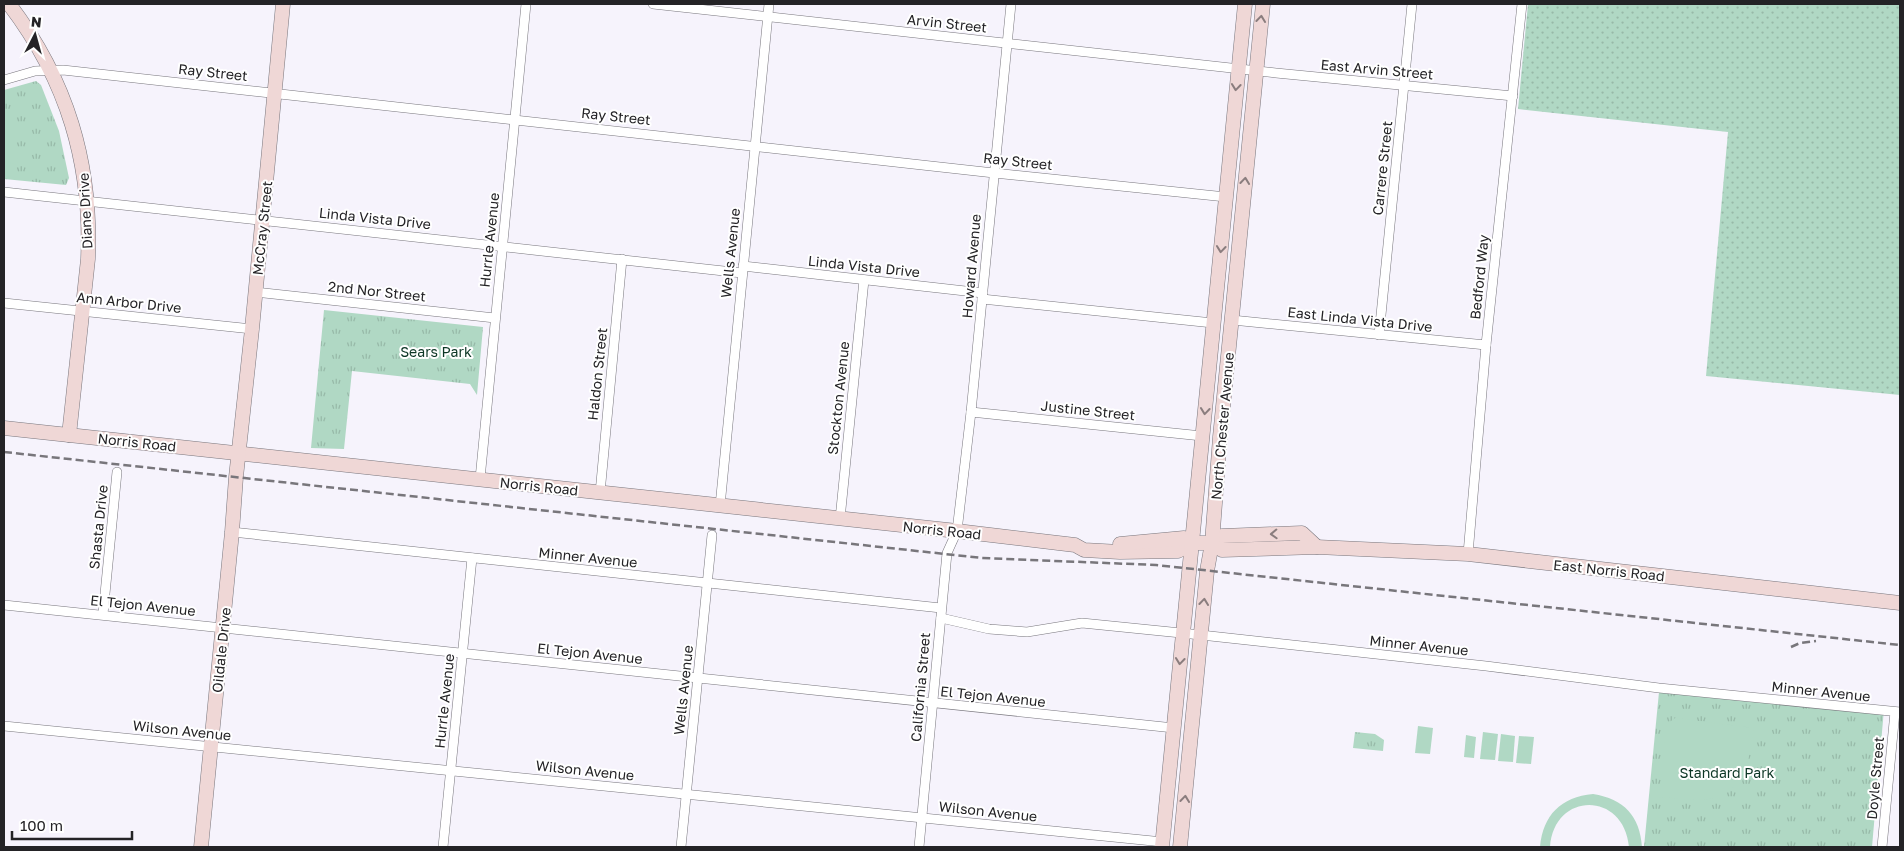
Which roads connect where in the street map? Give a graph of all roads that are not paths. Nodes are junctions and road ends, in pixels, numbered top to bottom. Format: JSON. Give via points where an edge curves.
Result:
{"nodes":[{"id":1,"x":9,"y":4,"type":"edge"},
{"id":2,"x":284,"y":4,"type":"edge"},
{"id":3,"x":526,"y":4,"type":"edge"},
{"id":4,"x":653,"y":4,"type":"edge"},
{"id":5,"x":769,"y":4,"type":"edge"},
{"id":6,"x":1011,"y":4,"type":"edge"},
{"id":7,"x":1244,"y":4,"type":"edge"},
{"id":8,"x":1263,"y":4,"type":"edge"},
{"id":9,"x":1412,"y":4,"type":"edge"},
{"id":10,"x":1522,"y":4,"type":"edge"},
{"id":11,"x":767,"y":17,"type":"junction"},
{"id":12,"x":1007,"y":44,"type":"junction"},
{"id":13,"x":1238,"y":68,"type":"junction"},
{"id":14,"x":50,"y":70,"type":"junction"},
{"id":15,"x":1256,"y":70,"type":"junction"},
{"id":16,"x":4,"y":80,"type":"edge"},
{"id":17,"x":1404,"y":85,"type":"junction"},
{"id":18,"x":275,"y":92,"type":"junction"},
{"id":19,"x":1513,"y":96,"type":"junction"},
{"id":20,"x":515,"y":118,"type":"junction"},
{"id":21,"x":755,"y":146,"type":"junction"},
{"id":22,"x":994,"y":173,"type":"junction"},
{"id":23,"x":4,"y":192,"type":"edge"},
{"id":24,"x":1226,"y":197,"type":"junction"},
{"id":25,"x":88,"y":201,"type":"junction"},
{"id":26,"x":262,"y":220,"type":"junction"},
{"id":27,"x":502,"y":246,"type":"junction"},
{"id":28,"x":622,"y":259,"type":"junction"},
{"id":29,"x":743,"y":270,"type":"junction"},
{"id":30,"x":864,"y":280,"type":"junction"},
{"id":31,"x":1217,"y":287,"type":"junction"},
{"id":32,"x":256,"y":292,"type":"junction"},
{"id":33,"x":983,"y":296,"type":"junction"},
{"id":34,"x":4,"y":302,"type":"edge"},
{"id":35,"x":82,"y":311,"type":"junction"},
{"id":36,"x":495,"y":318,"type":"junction"},
{"id":37,"x":1232,"y":320,"type":"junction"},
{"id":38,"x":1213,"y":323,"type":"junction"},
{"id":39,"x":252,"y":330,"type":"junction"},
{"id":40,"x":1379,"y":335,"type":"junction"},
{"id":41,"x":1486,"y":345,"type":"junction"},
{"id":42,"x":971,"y":412,"type":"junction"},
{"id":43,"x":4,"y":428,"type":"edge"},
{"id":44,"x":69,"y":435,"type":"junction"},
{"id":45,"x":1202,"y":436,"type":"junction"},
{"id":46,"x":238,"y":453,"type":"junction"},
{"id":47,"x":117,"y":472,"type":"dead end"},
{"id":48,"x":480,"y":479,"type":"junction"},
{"id":49,"x":600,"y":492,"type":"junction"},
{"id":50,"x":720,"y":506,"type":"junction"},
{"id":51,"x":840,"y":519,"type":"junction"},
{"id":52,"x":957,"y":531,"type":"junction"},
{"id":53,"x":232,"y":532,"type":"junction"},
{"id":54,"x":712,"y":535,"type":"dead end"},
{"id":55,"x":1193,"y":543,"type":"junction"},
{"id":56,"x":1212,"y":543,"type":"junction"},
{"id":57,"x":1468,"y":554,"type":"junction"},
{"id":58,"x":472,"y":558,"type":"junction"},
{"id":59,"x":707,"y":583,"type":"junction"},
{"id":60,"x":1900,"y":603,"type":"edge"},
{"id":61,"x":4,"y":605,"type":"edge"},
{"id":62,"x":942,"y":608,"type":"junction"},
{"id":63,"x":103,"y":614,"type":"junction"},
{"id":64,"x":940,"y":618,"type":"junction"},
{"id":65,"x":223,"y":627,"type":"junction"},
{"id":66,"x":1183,"y":633,"type":"junction"},
{"id":67,"x":1201,"y":635,"type":"junction"},
{"id":68,"x":463,"y":653,"type":"junction"},
{"id":69,"x":698,"y":678,"type":"junction"},
{"id":70,"x":932,"y":703,"type":"junction"},
{"id":71,"x":1898,"y":712,"type":"edge"},
{"id":72,"x":4,"y":726,"type":"edge"},
{"id":73,"x":1174,"y":728,"type":"junction"},
{"id":74,"x":211,"y":747,"type":"junction"},
{"id":75,"x":451,"y":770,"type":"junction"},
{"id":76,"x":686,"y":794,"type":"junction"},
{"id":77,"x":921,"y":818,"type":"junction"},
{"id":78,"x":1162,"y":845,"type":"edge"},
{"id":79,"x":202,"y":847,"type":"edge"},
{"id":80,"x":444,"y":847,"type":"edge"},
{"id":81,"x":681,"y":847,"type":"edge"},
{"id":82,"x":919,"y":847,"type":"edge"},
{"id":83,"x":1180,"y":847,"type":"edge"},
{"id":84,"x":1882,"y":847,"type":"edge"}],
"edges":[{"from":1,"to":14,"type":"street","name":"Diane Drive"},
{"from":2,"to":18,"type":"street","name":"McCray Street"},
{"from":3,"to":20,"type":"street","name":"Hurrle Avenue"},
{"from":4,"to":11,"type":"street","name":"Arvin Street"},
{"from":5,"to":11,"type":"street","name":"Wells Avenue"},
{"from":6,"to":12,"type":"street","name":"Howard Avenue"},
{"from":7,"to":13,"type":"street","name":"North Chester Avenue"},
{"from":15,"to":8,"type":"street","name":"North Chester Avenue","one_way":true},
{"from":9,"to":17,"type":"street","name":"Carrere Street"},
{"from":10,"to":19,"type":"street","name":"Bedford Way"},
{"from":11,"to":12,"type":"street","name":"Arvin Street"},
{"from":11,"to":21,"type":"street","name":"Wells Avenue"},
{"from":12,"to":13,"type":"street","name":"Arvin Street"},
{"from":12,"to":22,"type":"street","name":"Howard Avenue"},
{"from":13,"to":15,"type":"street","name":"East Arvin Street"},
{"from":13,"to":24,"type":"street","name":"North Chester Avenue","one_way":true},
{"from":14,"to":16,"type":"street","name":"Ray Street"},
{"from":14,"to":18,"type":"street","name":"Ray Street"},
{"from":14,"to":25,"type":"street","name":"Diane Drive","via":[[80,150]]},
{"from":15,"to":17,"type":"street","name":"East Arvin Street"},
{"from":37,"to":15,"type":"street","name":"North Chester Avenue","one_way":true},
{"from":17,"to":19,"type":"street","name":"East Arvin Street"},
{"from":17,"to":40,"type":"street","name":"Carrere Street"},
{"from":18,"to":20,"type":"street","name":"Ray Street"},
{"from":18,"to":26,"type":"street","name":"McCray Street"},
{"from":19,"to":41,"type":"street","name":"Bedford Way"},
{"from":20,"to":21,"type":"street","name":"Ray Street"},
{"from":20,"to":27,"type":"street","name":"Hurrle Avenue"},
{"from":21,"to":22,"type":"street","name":"Ray Street"},
{"from":21,"to":29,"type":"street","name":"Wells Avenue"},
{"from":22,"to":24,"type":"street","name":"Ray Street"},
{"from":22,"to":33,"type":"street","name":"Howard Avenue"},
{"from":23,"to":25,"type":"street","name":"Linda Vista Drive"},
{"from":24,"to":31,"type":"street","name":"North Chester Avenue","one_way":true},
{"from":25,"to":26,"type":"street","name":"Linda Vista Drive"},
{"from":25,"to":35,"type":"street","name":"Diane Drive","via":[[88,254]]},
{"from":26,"to":27,"type":"street","name":"Linda Vista Drive"},
{"from":26,"to":32,"type":"street","name":"McCray Street"},
{"from":27,"to":28,"type":"street","name":"Linda Vista Drive"},
{"from":27,"to":36,"type":"street","name":"Hurrle Avenue"},
{"from":28,"to":29,"type":"street","name":"Linda Vista Drive"},
{"from":28,"to":49,"type":"street","name":"Haldon Street"},
{"from":29,"to":30,"type":"street","name":"Linda Vista Drive"},
{"from":29,"to":50,"type":"street","name":"Wells Avenue"},
{"from":30,"to":33,"type":"street","name":"Linda Vista Drive"},
{"from":30,"to":51,"type":"street","name":"Stockton Avenue"},
{"from":31,"to":37,"type":"street","via":[[1224,315]]},
{"from":31,"to":38,"type":"street","name":"North Chester Avenue"},
{"from":32,"to":36,"type":"street","name":"2nd Nor Street"},
{"from":32,"to":39,"type":"street","name":"McCray Street"},
{"from":33,"to":38,"type":"street","name":"Linda Vista Drive"},
{"from":33,"to":42,"type":"street","name":"Howard Avenue"},
{"from":34,"to":35,"type":"street","name":"Ann Arbor Drive"},
{"from":35,"to":39,"type":"street","name":"Ann Arbor Drive"},
{"from":35,"to":44,"type":"street","name":"Diane Drive"},
{"from":36,"to":48,"type":"street","name":"Hurrle Avenue"},
{"from":37,"to":40,"type":"street","name":"East Linda Vista Drive"},
{"from":37,"to":56,"type":"street","name":"North Chester Avenue"},
{"from":38,"to":45,"type":"street","name":"North Chester Avenue","one_way":true},
{"from":39,"to":46,"type":"street","name":"McCray Street"},
{"from":40,"to":41,"type":"street","name":"East Linda Vista Drive"},
{"from":41,"to":57,"type":"street","name":"Bedford Way"},
{"from":42,"to":45,"type":"street","name":"Justine Street"},
{"from":42,"to":52,"type":"street","name":"Howard Avenue"},
{"from":43,"to":44,"type":"street","name":"Norris Road"},
{"from":44,"to":46,"type":"street","name":"Norris Road"},
{"from":45,"to":55,"type":"street","name":"North Chester Avenue"},
{"from":46,"to":48,"type":"street","name":"Norris Road"},
{"from":46,"to":53,"type":"street","name":"Oildale Drive"},
{"from":47,"to":63,"type":"street","name":"Shasta Drive"},
{"from":48,"to":49,"type":"street","name":"Norris Road"},
{"from":49,"to":50,"type":"street","name":"Norris Road"},
{"from":50,"to":51,"type":"street","name":"Norris Road"},
{"from":51,"to":52,"type":"street","name":"Norris Road"},
{"from":52,"to":55,"type":"street","name":"Norris Road","via":[[1075,545],[1084,550],[1120,552],[1178,551]]},
{"from":52,"to":62,"type":"street","name":"California Street","via":[[948,554]]},
{"from":53,"to":58,"type":"street","name":"Minner Avenue"},
{"from":53,"to":65,"type":"street","name":"Oildale Drive"},
{"from":54,"to":59,"type":"street","name":"Wells Avenue"},
{"from":55,"to":56,"type":"street","name":"East Norris Road"},
{"from":55,"to":66,"type":"street","name":"North Chester Avenue"},
{"from":56,"to":57,"type":"street","name":"East Norris Road","via":[[1222,550],[1317,547]]},
{"from":67,"to":56,"type":"street","name":"North Chester Avenue","one_way":true},
{"from":57,"to":60,"type":"street","name":"East Norris Road"},
{"from":58,"to":59,"type":"street","name":"Minner Avenue"},
{"from":58,"to":68,"type":"street","name":"Hurrle Avenue"},
{"from":59,"to":62,"type":"street","name":"Minner Avenue"},
{"from":59,"to":69,"type":"street","name":"Wells Avenue"},
{"from":61,"to":63,"type":"street","name":"El Tejon Avenue"},
{"from":62,"to":64,"type":"street","name":"California Street"},
{"from":63,"to":65,"type":"street","name":"El Tejon Avenue"},
{"from":64,"to":66,"type":"street","name":"Minner Avenue","via":[[988,629],[1027,632],[1082,623]]},
{"from":64,"to":70,"type":"street","name":"California Street"},
{"from":65,"to":68,"type":"street","name":"El Tejon Avenue"},
{"from":65,"to":74,"type":"street","name":"Oildale Drive"},
{"from":66,"to":67,"type":"street","name":"Minner Avenue"},
{"from":66,"to":73,"type":"street","name":"North Chester Avenue","one_way":true},
{"from":67,"to":71,"type":"street","name":"Minner Avenue"},
{"from":83,"to":67,"type":"street","name":"North Chester Avenue","one_way":true},
{"from":68,"to":69,"type":"street","name":"El Tejon Avenue"},
{"from":68,"to":75,"type":"street","name":"Hurrle Avenue"},
{"from":69,"to":70,"type":"street","name":"El Tejon Avenue"},
{"from":69,"to":76,"type":"street","name":"Wells Avenue"},
{"from":70,"to":73,"type":"street","name":"El Tejon Avenue"},
{"from":70,"to":77,"type":"street","name":"California Street"},
{"from":71,"to":84,"type":"street","name":"Doyle Street"},
{"from":72,"to":74,"type":"street","name":"Wilson Avenue"},
{"from":73,"to":78,"type":"street","name":"North Chester Avenue"},
{"from":74,"to":75,"type":"street","name":"Wilson Avenue"},
{"from":74,"to":79,"type":"street","name":"Oildale Drive"},
{"from":75,"to":76,"type":"street","name":"Wilson Avenue"},
{"from":75,"to":80,"type":"street","name":"Hurrle Avenue"},
{"from":76,"to":77,"type":"street","name":"Wilson Avenue"},
{"from":76,"to":81,"type":"street","name":"Wells Avenue"},
{"from":77,"to":78,"type":"street","name":"Wilson Avenue"},
{"from":77,"to":82,"type":"street","name":"California Street"}]}
